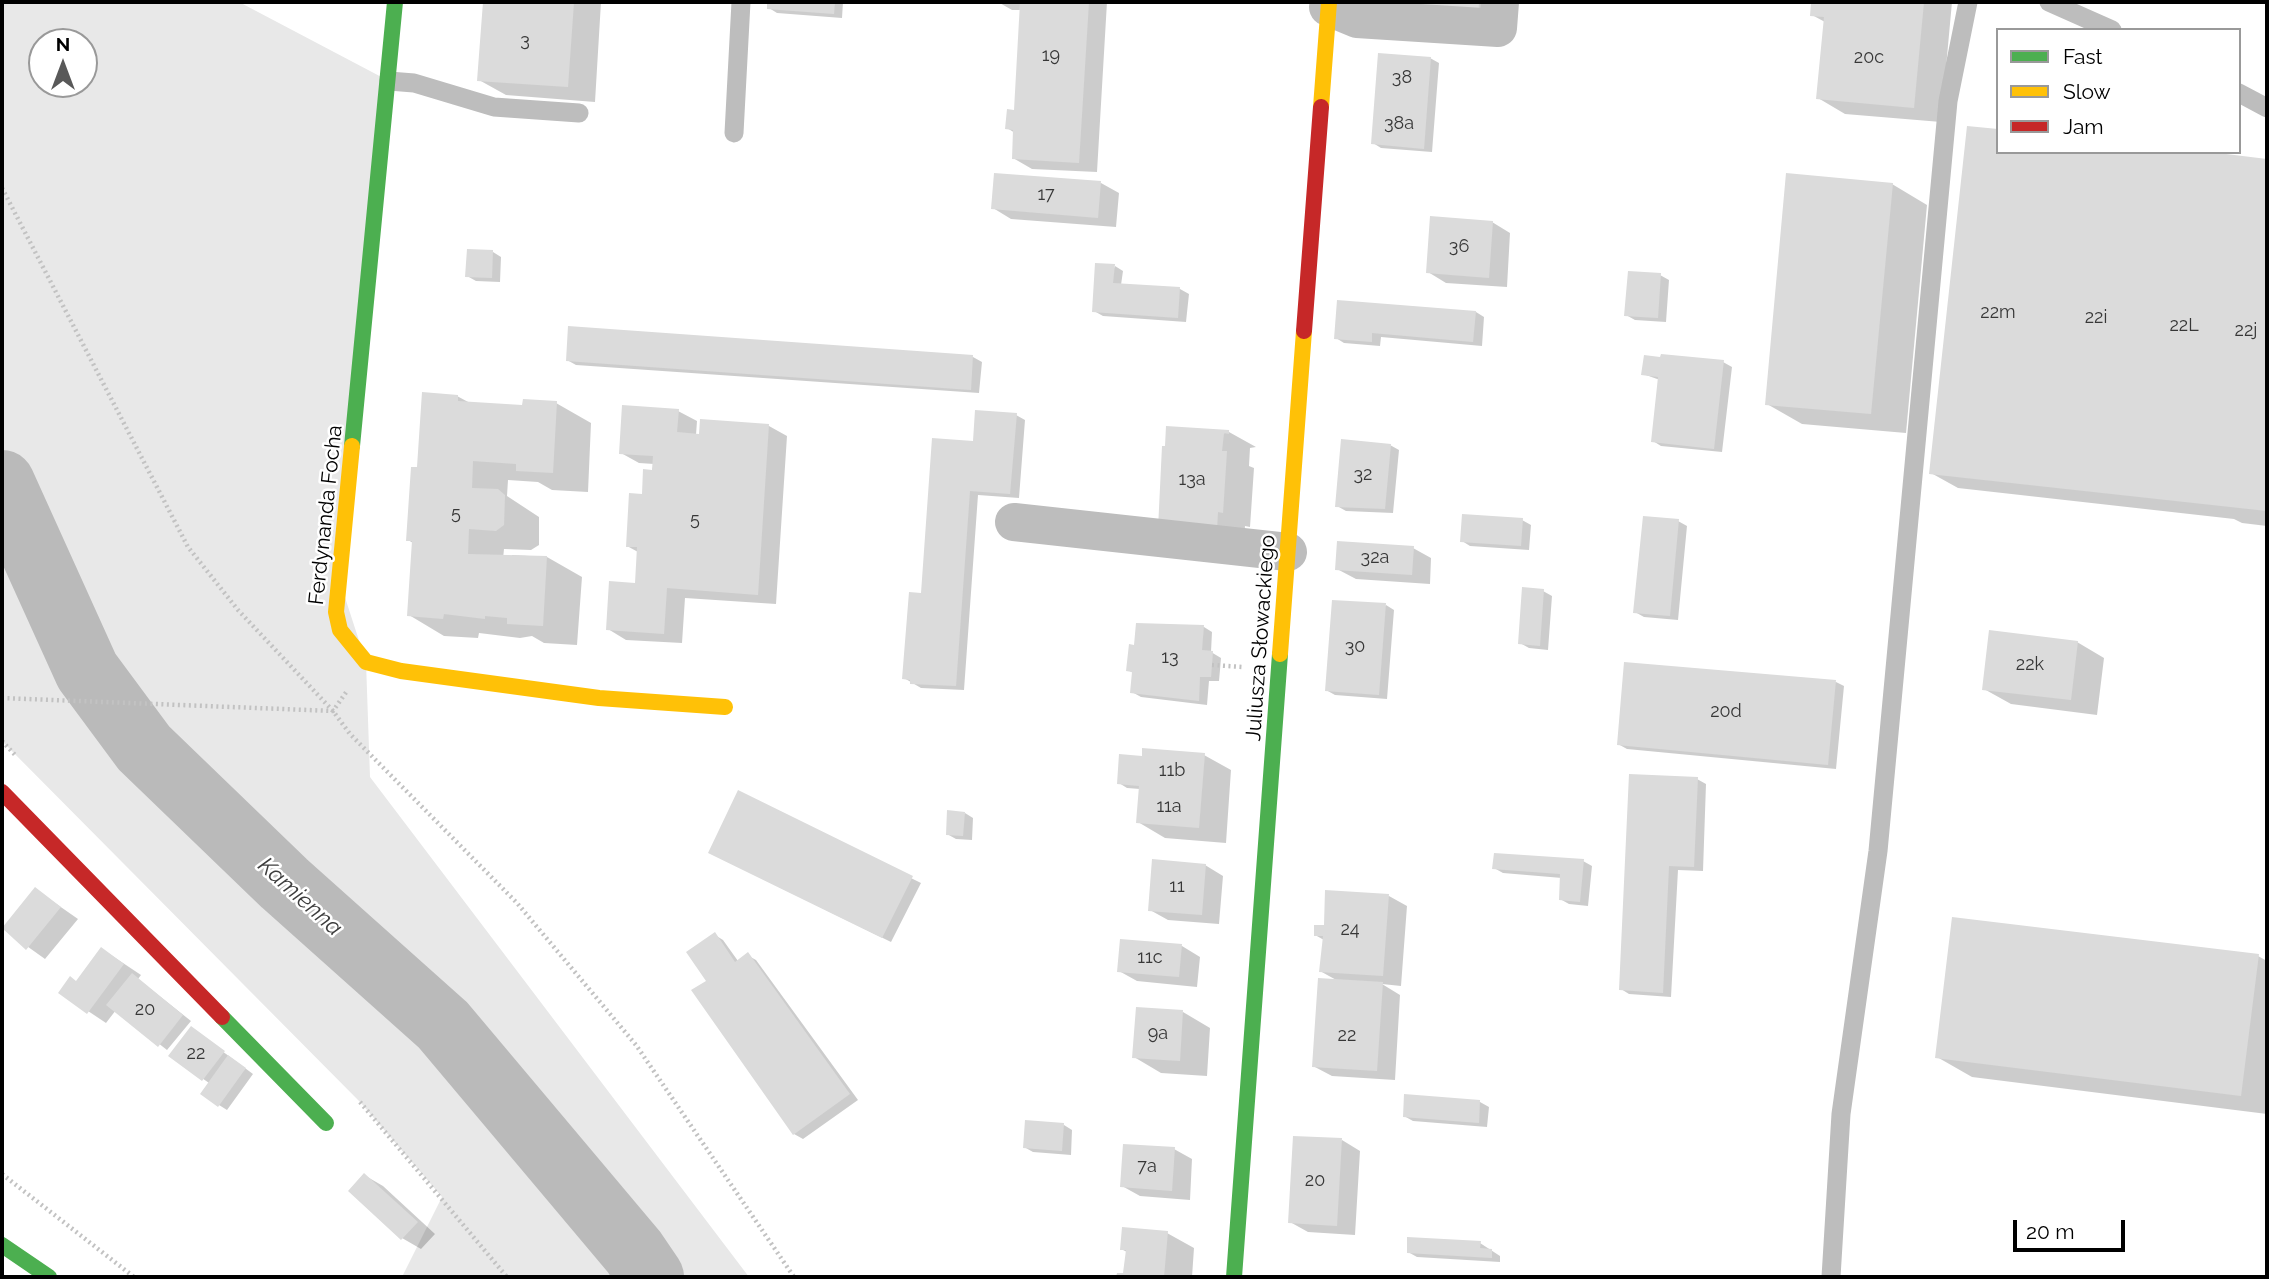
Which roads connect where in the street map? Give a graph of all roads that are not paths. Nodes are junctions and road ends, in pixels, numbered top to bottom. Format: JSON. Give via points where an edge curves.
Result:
{"nodes":[{"id":1,"x":395,"y":2,"type":"edge"},
{"id":2,"x":741,"y":2,"type":"edge"},
{"id":3,"x":1500,"y":2,"type":"edge"},
{"id":4,"x":1968,"y":2,"type":"edge"},
{"id":5,"x":2049,"y":2,"type":"edge"},
{"id":6,"x":1329,"y":4,"type":"edge"},
{"id":7,"x":2108,"y":28,"type":"edge"},
{"id":8,"x":389,"y":81,"type":"junction"},
{"id":9,"x":2241,"y":94,"type":"edge"},
{"id":10,"x":2267,"y":108,"type":"edge"},
{"id":11,"x":579,"y":113,"type":"dead end"},
{"id":12,"x":734,"y":133,"type":"dead end"},
{"id":13,"x":1014,"y":522,"type":"dead end"},
{"id":14,"x":1288,"y":552,"type":"junction"},
{"id":15,"x":725,"y":707,"type":"dead end"},
{"id":16,"x":2,"y":793,"type":"edge"},
{"id":17,"x":326,"y":1124,"type":"dead end"},
{"id":18,"x":2,"y":1245,"type":"edge"},
{"id":19,"x":48,"y":1277,"type":"edge"},
{"id":20,"x":1234,"y":1277,"type":"edge"},
{"id":21,"x":1831,"y":1277,"type":"edge"}],
"edges":[{"from":1,"to":8,"type":"street","name":"Ferdynanda Focha"},
{"from":2,"to":12,"type":"lane"},
{"from":3,"to":6,"type":"street","via":[[1499,28],[1357,19]]},
{"from":4,"to":21,"type":"lane","via":[[1948,101],[1878,851],[1841,1114]]},
{"from":5,"to":7,"type":"lane"},
{"from":6,"to":14,"type":"street","name":"Juliusza Słowackiego"},
{"from":8,"to":11,"type":"lane","via":[[414,83],[495,107]]},
{"from":8,"to":15,"type":"street","name":"Ferdynanda Focha","via":[[336,612],[340,630],[366,662],[401,671],[598,698]]},
{"from":9,"to":10,"type":"lane"},
{"from":13,"to":14,"type":"street"},
{"from":14,"to":20,"type":"street","name":"Juliusza Słowackiego"},
{"from":16,"to":17,"type":"street"},
{"from":18,"to":19,"type":"street"}]}
